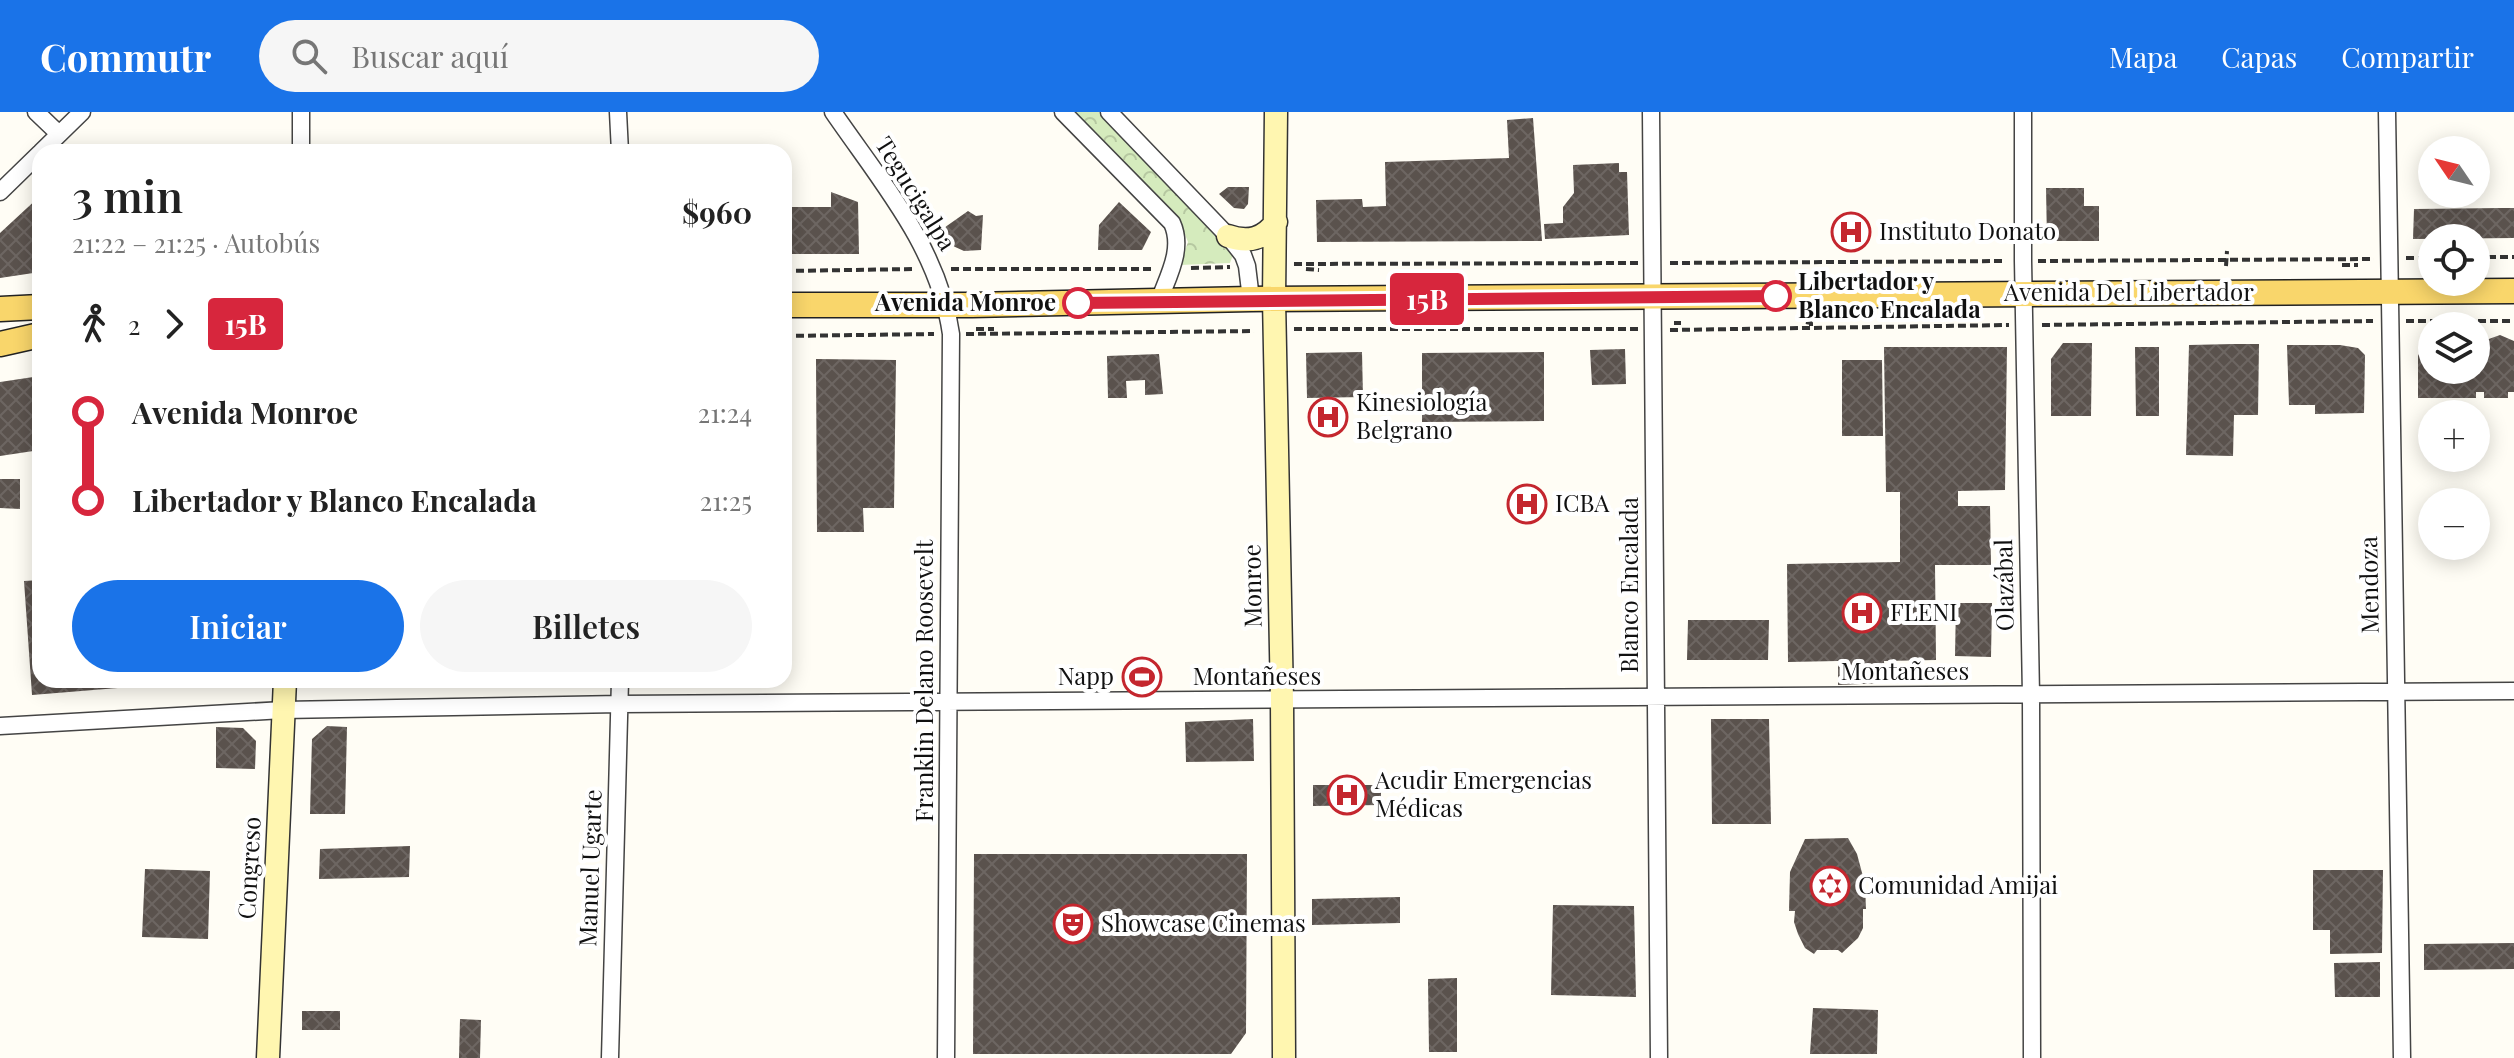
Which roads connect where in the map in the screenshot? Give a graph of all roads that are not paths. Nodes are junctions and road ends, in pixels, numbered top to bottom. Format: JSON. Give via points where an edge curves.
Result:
{"nodes":[{"id":1,"x":36,"y":112,"type":"edge"},
{"id":2,"x":82,"y":112,"type":"edge"},
{"id":3,"x":301,"y":112,"type":"edge"},
{"id":4,"x":618,"y":112,"type":"edge"},
{"id":5,"x":833,"y":112,"type":"edge"},
{"id":6,"x":1063,"y":112,"type":"edge"},
{"id":7,"x":1109,"y":112,"type":"edge"},
{"id":8,"x":1276,"y":112,"type":"edge"},
{"id":9,"x":1651,"y":112,"type":"edge"},
{"id":10,"x":2023,"y":112,"type":"edge"},
{"id":11,"x":2387,"y":112,"type":"edge"},
{"id":12,"x":59,"y":134,"type":"junction"},
{"id":13,"x":50,"y":144,"type":"edge"},
{"id":14,"x":301,"y":144,"type":"edge"},
{"id":15,"x":620,"y":144,"type":"edge"},
{"id":16,"x":32,"y":162,"type":"edge"},
{"id":17,"x":0,"y":192,"type":"edge"},
{"id":18,"x":1276,"y":222,"type":"junction"},
{"id":19,"x":1228,"y":236,"type":"junction"},
{"id":20,"x":2514,"y":291,"type":"edge"},
{"id":21,"x":2389,"y":292,"type":"junction"},
{"id":22,"x":2024,"y":294,"type":"junction"},
{"id":23,"x":1652,"y":297,"type":"junction"},
{"id":24,"x":1262,"y":299,"type":"junction"},
{"id":25,"x":1159,"y":301,"type":"junction"},
{"id":26,"x":792,"y":305,"type":"edge"},
{"id":27,"x":947,"y":305,"type":"junction"},
{"id":28,"x":32,"y":307,"type":"edge"},
{"id":29,"x":0,"y":309,"type":"edge"},
{"id":30,"x":32,"y":337,"type":"edge"},
{"id":31,"x":0,"y":344,"type":"edge"},
{"id":32,"x":284,"y":688,"type":"edge"},
{"id":33,"x":620,"y":688,"type":"edge"},
{"id":34,"x":2514,"y":691,"type":"edge"},
{"id":35,"x":2395,"y":693,"type":"junction"},
{"id":36,"x":2031,"y":695,"type":"junction"},
{"id":37,"x":1655,"y":698,"type":"junction"},
{"id":38,"x":1282,"y":700,"type":"junction"},
{"id":39,"x":950,"y":703,"type":"junction"},
{"id":40,"x":620,"y":704,"type":"junction"},
{"id":41,"x":283,"y":710,"type":"junction"},
{"id":42,"x":0,"y":726,"type":"edge"},
{"id":43,"x":268,"y":1058,"type":"edge"},
{"id":44,"x":610,"y":1058,"type":"edge"},
{"id":45,"x":946,"y":1058,"type":"edge"},
{"id":46,"x":1284,"y":1058,"type":"edge"},
{"id":47,"x":1659,"y":1058,"type":"edge"},
{"id":48,"x":2032,"y":1058,"type":"edge"},
{"id":49,"x":2402,"y":1058,"type":"edge"}],
"edges":[{"from":1,"to":12,"type":"street"},
{"from":2,"to":12,"type":"street"},
{"from":3,"to":14,"type":"street"},
{"from":4,"to":15,"type":"street"},
{"from":5,"to":27,"type":"street","name":"Tegucigalpa","via":[[925,248]]},
{"from":6,"to":25,"type":"street","via":[[1172,223],[1178,246]]},
{"from":7,"to":19,"type":"street"},
{"from":8,"to":18,"type":"main road","name":"Monroe"},
{"from":9,"to":23,"type":"street","name":"Blanco Encalada"},
{"from":10,"to":22,"type":"street","name":"Olazábal"},
{"from":11,"to":21,"type":"street","name":"Mendoza"},
{"from":12,"to":13,"type":"street"},
{"from":16,"to":17,"type":"street"},
{"from":18,"to":19,"type":"main road","via":[[1252,240]]},
{"from":18,"to":24,"type":"main road","name":"Monroe","via":[[1275,265]]},
{"from":19,"to":24,"type":"street","via":[[1243,255]]},
{"from":20,"to":21,"type":"main road","name":"Avenida Del Libertador"},
{"from":21,"to":22,"type":"main road","name":"Avenida Del Libertador"},
{"from":21,"to":35,"type":"street","name":"Mendoza"},
{"from":22,"to":23,"type":"main road","name":"Avenida Del Libertador"},
{"from":22,"to":36,"type":"street","name":"Olazábal"},
{"from":23,"to":24,"type":"main road","name":"Avenida Del Libertador"},
{"from":23,"to":37,"type":"street","name":"Blanco Encalada"},
{"from":24,"to":25,"type":"main road","name":"Avenida Del Libertador"},
{"from":24,"to":38,"type":"main road","name":"Monroe"},
{"from":25,"to":27,"type":"main road","name":"Avenida Del Libertador"},
{"from":26,"to":27,"type":"main road","name":"Avenida Del Libertador"},
{"from":27,"to":39,"type":"street","name":"Franklin Delano Roosevelt"},
{"from":28,"to":29,"type":"main road"},
{"from":30,"to":31,"type":"main road"},
{"from":32,"to":41,"type":"main road","name":"Congreso"},
{"from":33,"to":40,"type":"street","name":"Manuel Ugarte"},
{"from":34,"to":35,"type":"street","name":"Montañeses"},
{"from":35,"to":36,"type":"street","name":"Montañeses"},
{"from":35,"to":49,"type":"street","name":"Mendoza"},
{"from":36,"to":37,"type":"street","name":"Montañeses"},
{"from":36,"to":48,"type":"street","name":"Olazábal"},
{"from":37,"to":38,"type":"street","name":"Montañeses"},
{"from":37,"to":47,"type":"street","name":"Blanco Encalada"},
{"from":38,"to":39,"type":"street","name":"Montañeses"},
{"from":38,"to":46,"type":"main road","name":"Monroe"},
{"from":39,"to":40,"type":"street","name":"Montañeses"},
{"from":39,"to":45,"type":"street","name":"Franklin Delano Roosevelt"},
{"from":40,"to":41,"type":"street","name":"Montañeses"},
{"from":40,"to":44,"type":"street","name":"Manuel Ugarte"},
{"from":41,"to":42,"type":"street","name":"Montañeses"},
{"from":41,"to":43,"type":"main road","name":"Congreso"}]}
